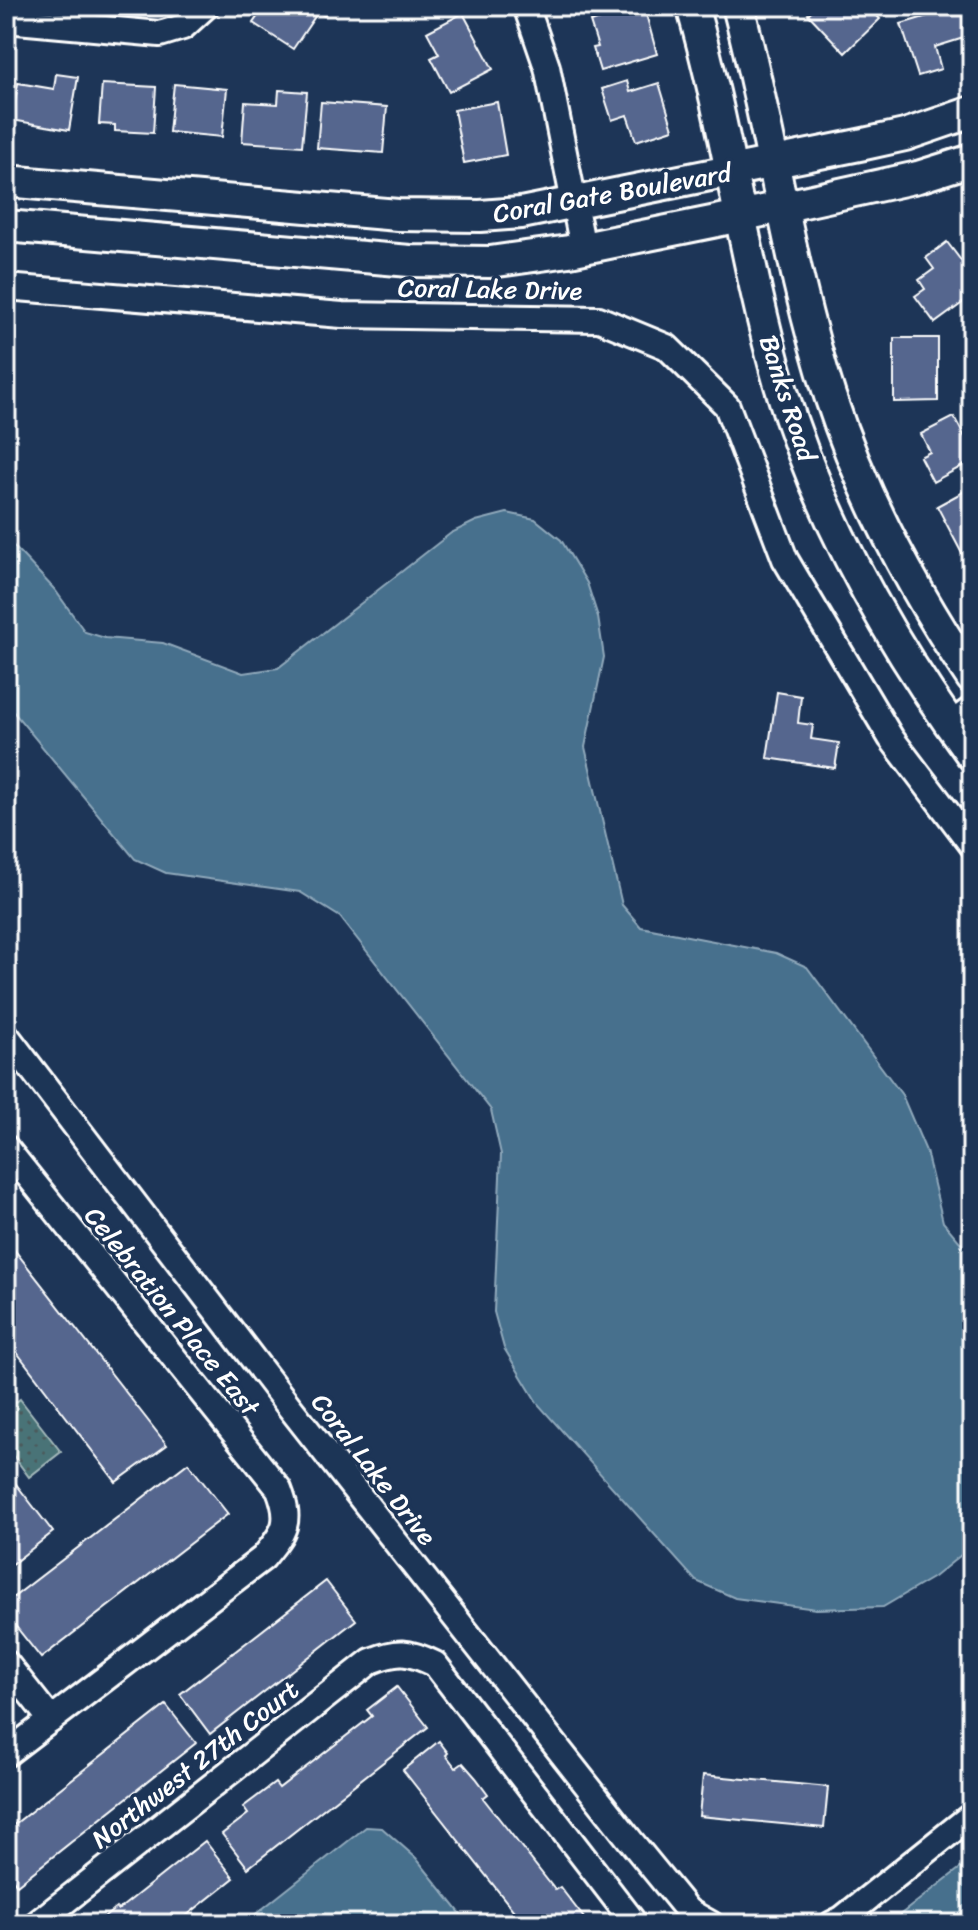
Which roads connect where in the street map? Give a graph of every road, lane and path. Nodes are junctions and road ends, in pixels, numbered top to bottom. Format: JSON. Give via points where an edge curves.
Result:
{"nodes":[{"id":1,"x":206,"y":6,"type":"edge"},
{"id":2,"x":526,"y":6,"type":"edge"},
{"id":3,"x":692,"y":6,"type":"edge"},
{"id":4,"x":738,"y":6,"type":"edge"},
{"id":5,"x":6,"y":20,"type":"edge"},
{"id":6,"x":972,"y":112,"type":"edge"},
{"id":7,"x":972,"y":160,"type":"edge"},
{"id":8,"x":775,"y":163,"type":"junction"},
{"id":9,"x":731,"y":172,"type":"junction"},
{"id":10,"x":6,"y":181,"type":"edge"},
{"id":11,"x":576,"y":203,"type":"junction"},
{"id":12,"x":784,"y":207,"type":"junction"},
{"id":13,"x":740,"y":216,"type":"junction"},
{"id":14,"x":6,"y":226,"type":"edge"},
{"id":15,"x":583,"y":248,"type":"junction"},
{"id":16,"x":6,"y":287,"type":"edge"},
{"id":17,"x":972,"y":678,"type":"edge"},
{"id":18,"x":961,"y":717,"type":"edge"},
{"id":19,"x":972,"y":755,"type":"edge"},
{"id":20,"x":972,"y":845,"type":"edge"},
{"id":21,"x":6,"y":1035,"type":"edge"},
{"id":22,"x":6,"y":1148,"type":"edge"},
{"id":23,"x":6,"y":1663,"type":"edge"},
{"id":24,"x":51,"y":1720,"type":"junction"},
{"id":25,"x":6,"y":1754,"type":"edge"},
{"id":26,"x":972,"y":1815,"type":"edge"},
{"id":27,"x":36,"y":1924,"type":"edge"},
{"id":28,"x":635,"y":1924,"type":"edge"},
{"id":29,"x":711,"y":1924,"type":"edge"},
{"id":30,"x":832,"y":1924,"type":"edge"}],
"edges":[{"from":1,"to":5,"type":"street","via":[[183,27],[160,34]]},
{"from":2,"to":11,"type":"street","via":[[547,67]]},
{"from":3,"to":9,"type":"street","name":"Banks Road"},
{"from":4,"to":8,"type":"street","name":"Banks Road"},
{"from":6,"to":8,"type":"street","name":"Coral Gate Boulevard","via":[[905,135]]},
{"from":7,"to":12,"type":"street","name":"Coral Gate Boulevard"},
{"from":8,"to":9,"type":"street","name":"Coral Gate Boulevard"},
{"from":8,"to":12,"type":"street","name":"Banks Road"},
{"from":9,"to":11,"type":"street","name":"Coral Gate Boulevard"},
{"from":9,"to":13,"type":"street","name":"Banks Road"},
{"from":10,"to":11,"type":"street","name":"Coral Gate Boulevard","via":[[398,215],[480,216]]},
{"from":11,"to":15,"type":"street"},
{"from":12,"to":13,"type":"street","name":"Coral Gate Boulevard"},
{"from":12,"to":17,"type":"street","name":"Banks Road","via":[[807,317],[860,475],[896,552]]},
{"from":13,"to":15,"type":"street","name":"Coral Gate Boulevard"},
{"from":13,"to":18,"type":"street","name":"Banks Road","via":[[781,388],[837,532],[915,675]]},
{"from":14,"to":15,"type":"street","name":"Coral Gate Boulevard","via":[[450,263]]},
{"from":16,"to":20,"type":"street","name":"Coral Lake Drive","via":[[342,315],[599,319],[667,347],[727,406],[785,559],[891,738]]},
{"from":18,"to":19,"type":"street","name":"Banks Road"},
{"from":21,"to":29,"type":"street","name":"Coral Lake Drive","via":[[630,1840],[688,1911]]},
{"from":22,"to":24,"type":"street","name":"Celebration Place East","via":[[279,1489],[287,1512],[280,1537],[263,1558]]},
{"from":23,"to":24,"type":"street"},
{"from":24,"to":25,"type":"street"},
{"from":26,"to":30,"type":"street"},
{"from":27,"to":28,"type":"street","name":"Northwest 27th Court","via":[[371,1661],[391,1653],[413,1653],[435,1664]]}]}
